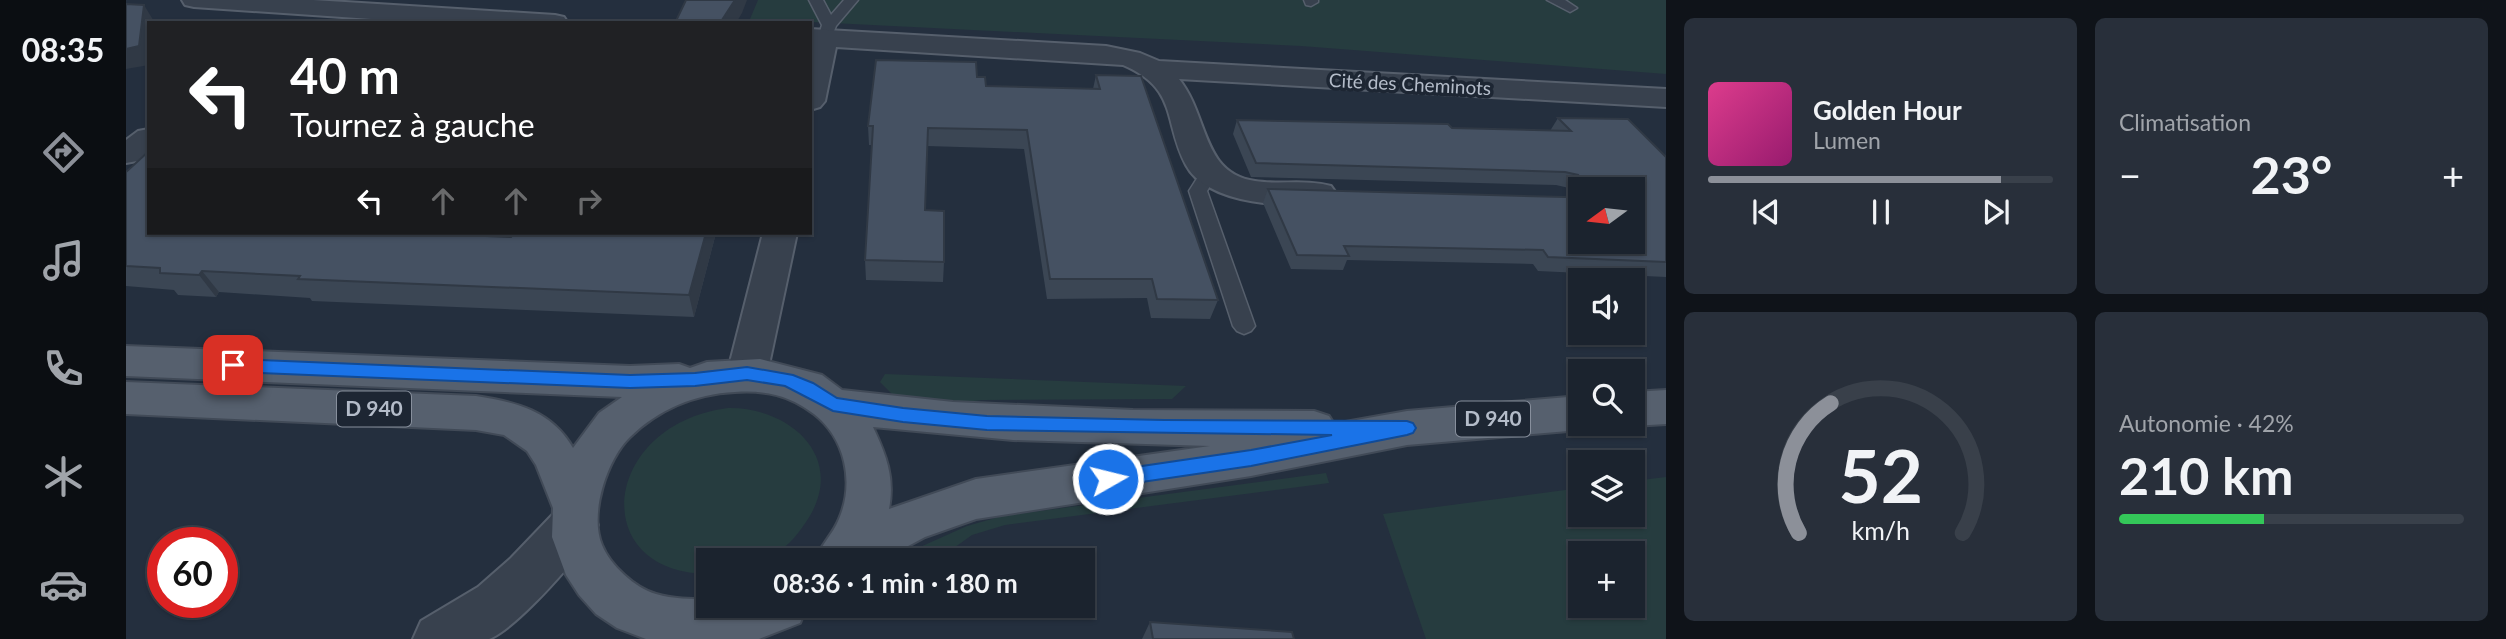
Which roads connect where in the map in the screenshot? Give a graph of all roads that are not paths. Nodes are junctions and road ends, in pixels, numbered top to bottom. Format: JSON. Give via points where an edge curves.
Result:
{"nodes":[{"id":1,"x":194,"y":0,"type":"edge"},
{"id":2,"x":816,"y":0,"type":"edge"},
{"id":3,"x":851,"y":0,"type":"edge"},
{"id":4,"x":1554,"y":0,"type":"edge"},
{"id":5,"x":1570,"y":8,"type":"dead end"},
{"id":6,"x":305,"y":10,"type":"edge"},
{"id":7,"x":517,"y":21,"type":"edge"},
{"id":8,"x":821,"y":33,"type":"edge"},
{"id":9,"x":1155,"y":69,"type":"junction"},
{"id":10,"x":812,"y":89,"type":"edge"},
{"id":11,"x":1666,"y":98,"type":"edge"},
{"id":12,"x":147,"y":139,"type":"edge"},
{"id":13,"x":126,"y":154,"type":"edge"},
{"id":14,"x":1209,"y":173,"type":"junction"},
{"id":15,"x":1343,"y":194,"type":"edge"},
{"id":16,"x":780,"y":235,"type":"edge"},
{"id":17,"x":1244,"y":326,"type":"dead end"},
{"id":18,"x":126,"y":361,"type":"edge"},
{"id":19,"x":747,"y":373,"type":"junction"},
{"id":20,"x":695,"y":379,"type":"junction"},
{"id":21,"x":126,"y":398,"type":"edge"},
{"id":22,"x":833,"y":405,"type":"junction"},
{"id":23,"x":1666,"y":407,"type":"edge"},
{"id":24,"x":1645,"y":408,"type":"edge"},
{"id":25,"x":1568,"y":414,"type":"edge"},
{"id":26,"x":1407,"y":428,"type":"junction"},
{"id":27,"x":574,"y":514,"type":"junction"},
{"id":28,"x":846,"y":548,"type":"edge"},
{"id":29,"x":859,"y":548,"type":"edge"},
{"id":30,"x":771,"y":619,"type":"edge"},
{"id":31,"x":439,"y":639,"type":"edge"}],
"edges":[{"from":1,"to":6,"type":"street"},
{"from":2,"to":8,"type":"lane"},
{"from":3,"to":8,"type":"lane"},
{"from":4,"to":5,"type":"lane"},
{"from":6,"to":7,"type":"street"},
{"from":8,"to":9,"type":"street","name":"Cité des Cheminots","via":[[1106,54]]},
{"from":8,"to":10,"type":"street"},
{"from":9,"to":11,"type":"street","name":"Cité des Cheminots"},
{"from":9,"to":14,"type":"street","via":[[1177,97],[1201,164]]},
{"from":12,"to":13,"type":"street"},
{"from":14,"to":15,"type":"street","via":[[1247,190]]},
{"from":14,"to":17,"type":"lane","via":[[1198,191]]},
{"from":16,"to":19,"type":"street"},
{"from":18,"to":20,"type":"main road","number":"D 940","via":[[630,382]]},
{"from":19,"to":20,"type":"main road"},
{"from":19,"to":22,"type":"main road","via":[[807,387]]},
{"from":20,"to":27,"type":"main road","via":[[649,399],[609,430],[586,464]]},
{"from":21,"to":27,"type":"main road","number":"D 940","via":[[505,417],[542,436],[559,465]]},
{"from":22,"to":26,"type":"main road","number":"D 940","via":[[987,423]]},
{"from":22,"to":28,"type":"main road","via":[[856,432],[869,479],[863,518]]},
{"from":23,"to":24,"type":"main road"},
{"from":25,"to":26,"type":"main road","number":"D 940"},
{"from":26,"to":29,"type":"main road","number":"D 940","via":[[1240,460],[976,499],[909,522]]},
{"from":27,"to":30,"type":"main road","via":[[579,551],[592,574],[635,611],[697,625]]},
{"from":27,"to":31,"type":"street","via":[[520,585],[461,629]]}]}
